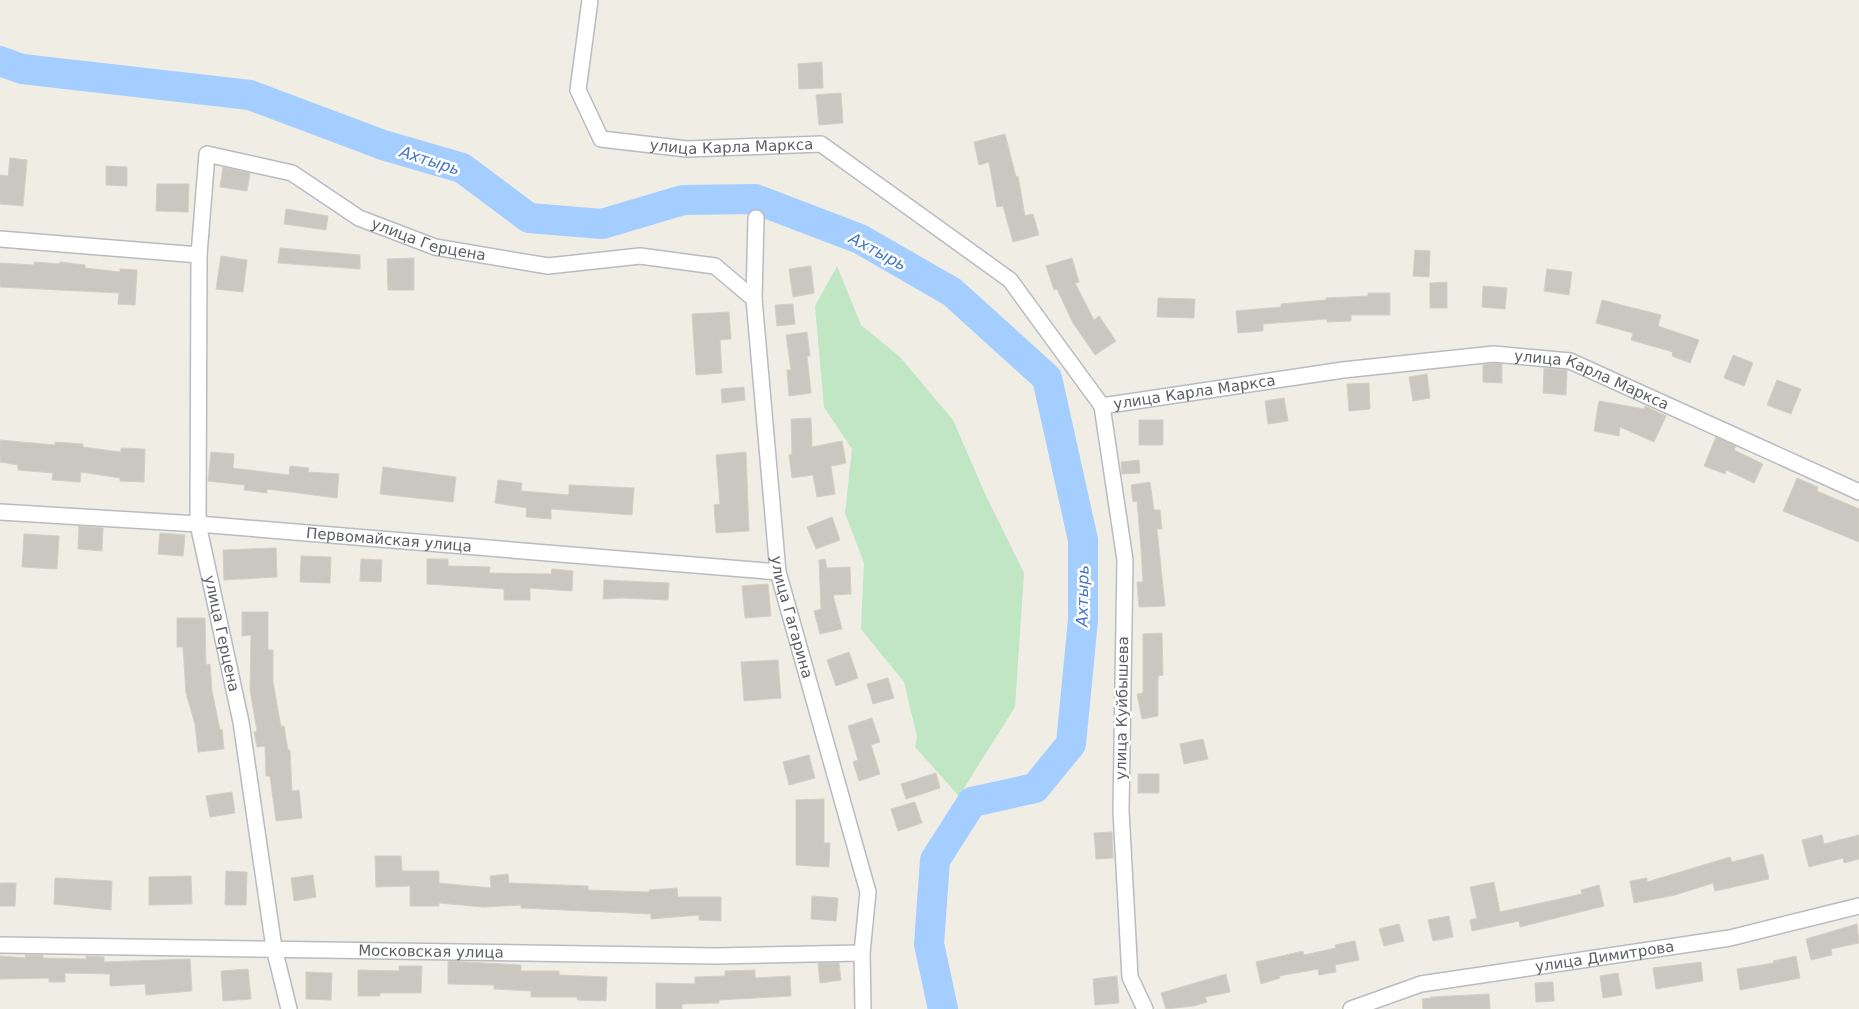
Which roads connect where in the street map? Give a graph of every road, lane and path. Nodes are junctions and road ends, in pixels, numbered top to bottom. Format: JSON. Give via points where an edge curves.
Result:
{"nodes":[{"id":1,"x":590,"y":0,"type":"edge"},
{"id":2,"x":756,"y":218,"type":"dead end"},
{"id":3,"x":0,"y":239,"type":"edge"},
{"id":4,"x":199,"y":255,"type":"junction"},
{"id":5,"x":754,"y":299,"type":"junction"},
{"id":6,"x":1102,"y":406,"type":"junction"},
{"id":7,"x":1859,"y":492,"type":"edge"},
{"id":8,"x":0,"y":512,"type":"edge"},
{"id":9,"x":198,"y":524,"type":"junction"},
{"id":10,"x":778,"y":572,"type":"junction"},
{"id":11,"x":1859,"y":906,"type":"edge"},
{"id":12,"x":0,"y":945,"type":"edge"},
{"id":13,"x":274,"y":948,"type":"junction"},
{"id":14,"x":862,"y":953,"type":"junction"},
{"id":15,"x":289,"y":1009,"type":"edge"},
{"id":16,"x":863,"y":1009,"type":"edge"},
{"id":17,"x":1145,"y":1009,"type":"edge"},
{"id":18,"x":1351,"y":1009,"type":"edge"}],
"edges":[{"from":1,"to":6,"type":"street","name":"улица Карла Маркса","via":[[578,90],[601,139],[687,149],[821,144],[1010,280]]},
{"from":2,"to":5,"type":"street","name":"улица Гагарина"},
{"from":3,"to":4,"type":"street"},
{"from":4,"to":5,"type":"street","name":"улица Герцена","via":[[207,154],[292,173],[359,218],[435,247],[548,266],[640,256],[715,266]]},
{"from":4,"to":9,"type":"street","name":"улица Герцена"},
{"from":5,"to":10,"type":"street","name":"улица Гагарина"},
{"from":6,"to":7,"type":"street","name":"улица Карла Маркса","via":[[1343,370],[1494,354],[1570,361]]},
{"from":6,"to":17,"type":"street","name":"улица Куйбышева","via":[[1125,560],[1121,811],[1130,976]]},
{"from":8,"to":9,"type":"street","name":"Первомайская улица"},
{"from":9,"to":10,"type":"street","name":"Первомайская улица"},
{"from":9,"to":13,"type":"street","name":"улица Герцена","via":[[241,722]]},
{"from":10,"to":14,"type":"street","name":"улица Гагарина","via":[[868,892]]},
{"from":11,"to":18,"type":"street","name":"улица Димитрова","via":[[1730,938],[1421,984]]},
{"from":12,"to":13,"type":"street","name":"Московская улица"},
{"from":13,"to":14,"type":"street","name":"Московская улица","via":[[715,956]]},
{"from":13,"to":15,"type":"street","name":"улица Герцена"},
{"from":14,"to":16,"type":"street","name":"улица Гагарина"}]}
